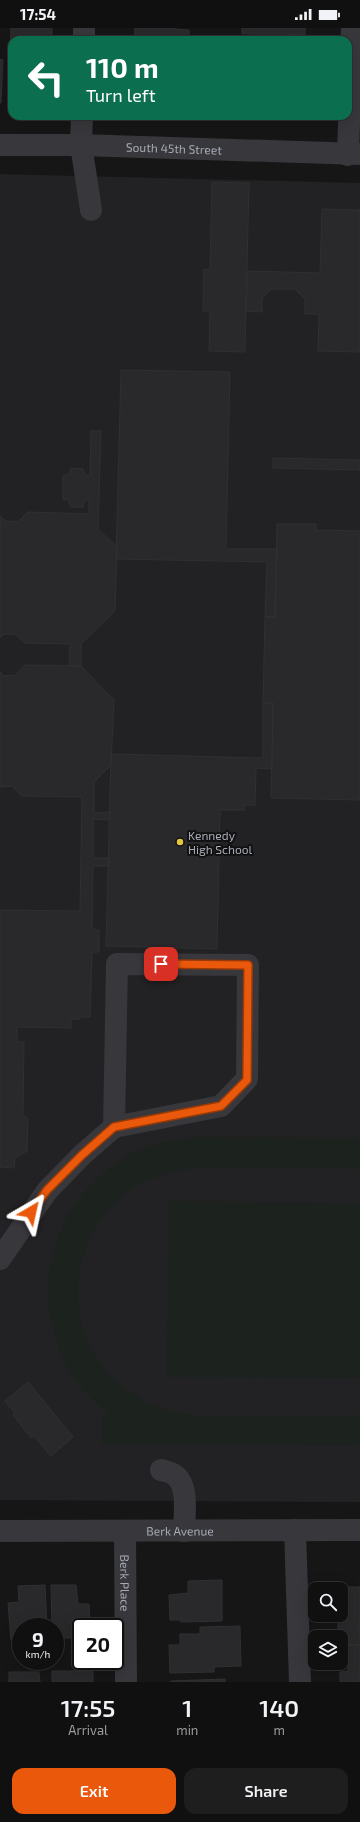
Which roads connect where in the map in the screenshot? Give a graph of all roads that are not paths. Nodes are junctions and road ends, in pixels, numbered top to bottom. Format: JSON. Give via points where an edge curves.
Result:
{"nodes":[{"id":1,"x":352,"y":28,"type":"edge"},
{"id":2,"x":82,"y":120,"type":"edge"},
{"id":3,"x":0,"y":145,"type":"edge"},
{"id":4,"x":81,"y":145,"type":"junction"},
{"id":5,"x":354,"y":154,"type":"edge"},
{"id":6,"x":91,"y":210,"type":"dead end"},
{"id":7,"x":114,"y":1127,"type":"junction"},
{"id":8,"x":0,"y":1258,"type":"edge"},
{"id":9,"x":161,"y":1470,"type":"dead end"},
{"id":10,"x":295,"y":1530,"type":"junction"},
{"id":11,"x":360,"y":1530,"type":"edge"},
{"id":12,"x":0,"y":1531,"type":"edge"},
{"id":13,"x":125,"y":1531,"type":"junction"},
{"id":14,"x":184,"y":1531,"type":"junction"},
{"id":15,"x":126,"y":1682,"type":"edge"},
{"id":16,"x":300,"y":1682,"type":"edge"}],
"edges":[{"from":1,"to":5,"type":"street"},
{"from":2,"to":4,"type":"street"},
{"from":3,"to":4,"type":"street","name":"South 45th Street"},
{"from":4,"to":5,"type":"street","name":"South 45th Street"},
{"from":4,"to":6,"type":"street"},
{"from":7,"to":7,"type":"street","via":[[221,1106],[247,1080],[248,965],[117,964]]},
{"from":7,"to":8,"type":"street","via":[[47,1190]]},
{"from":9,"to":14,"type":"street","via":[[174,1475],[182,1484]]},
{"from":10,"to":11,"type":"street","name":"Berk Avenue"},
{"from":10,"to":14,"type":"street","name":"Berk Avenue"},
{"from":10,"to":16,"type":"street"},
{"from":12,"to":13,"type":"street","name":"Berk Avenue"},
{"from":13,"to":14,"type":"street","name":"Berk Avenue"},
{"from":13,"to":15,"type":"street","name":"Berk Place"}]}
